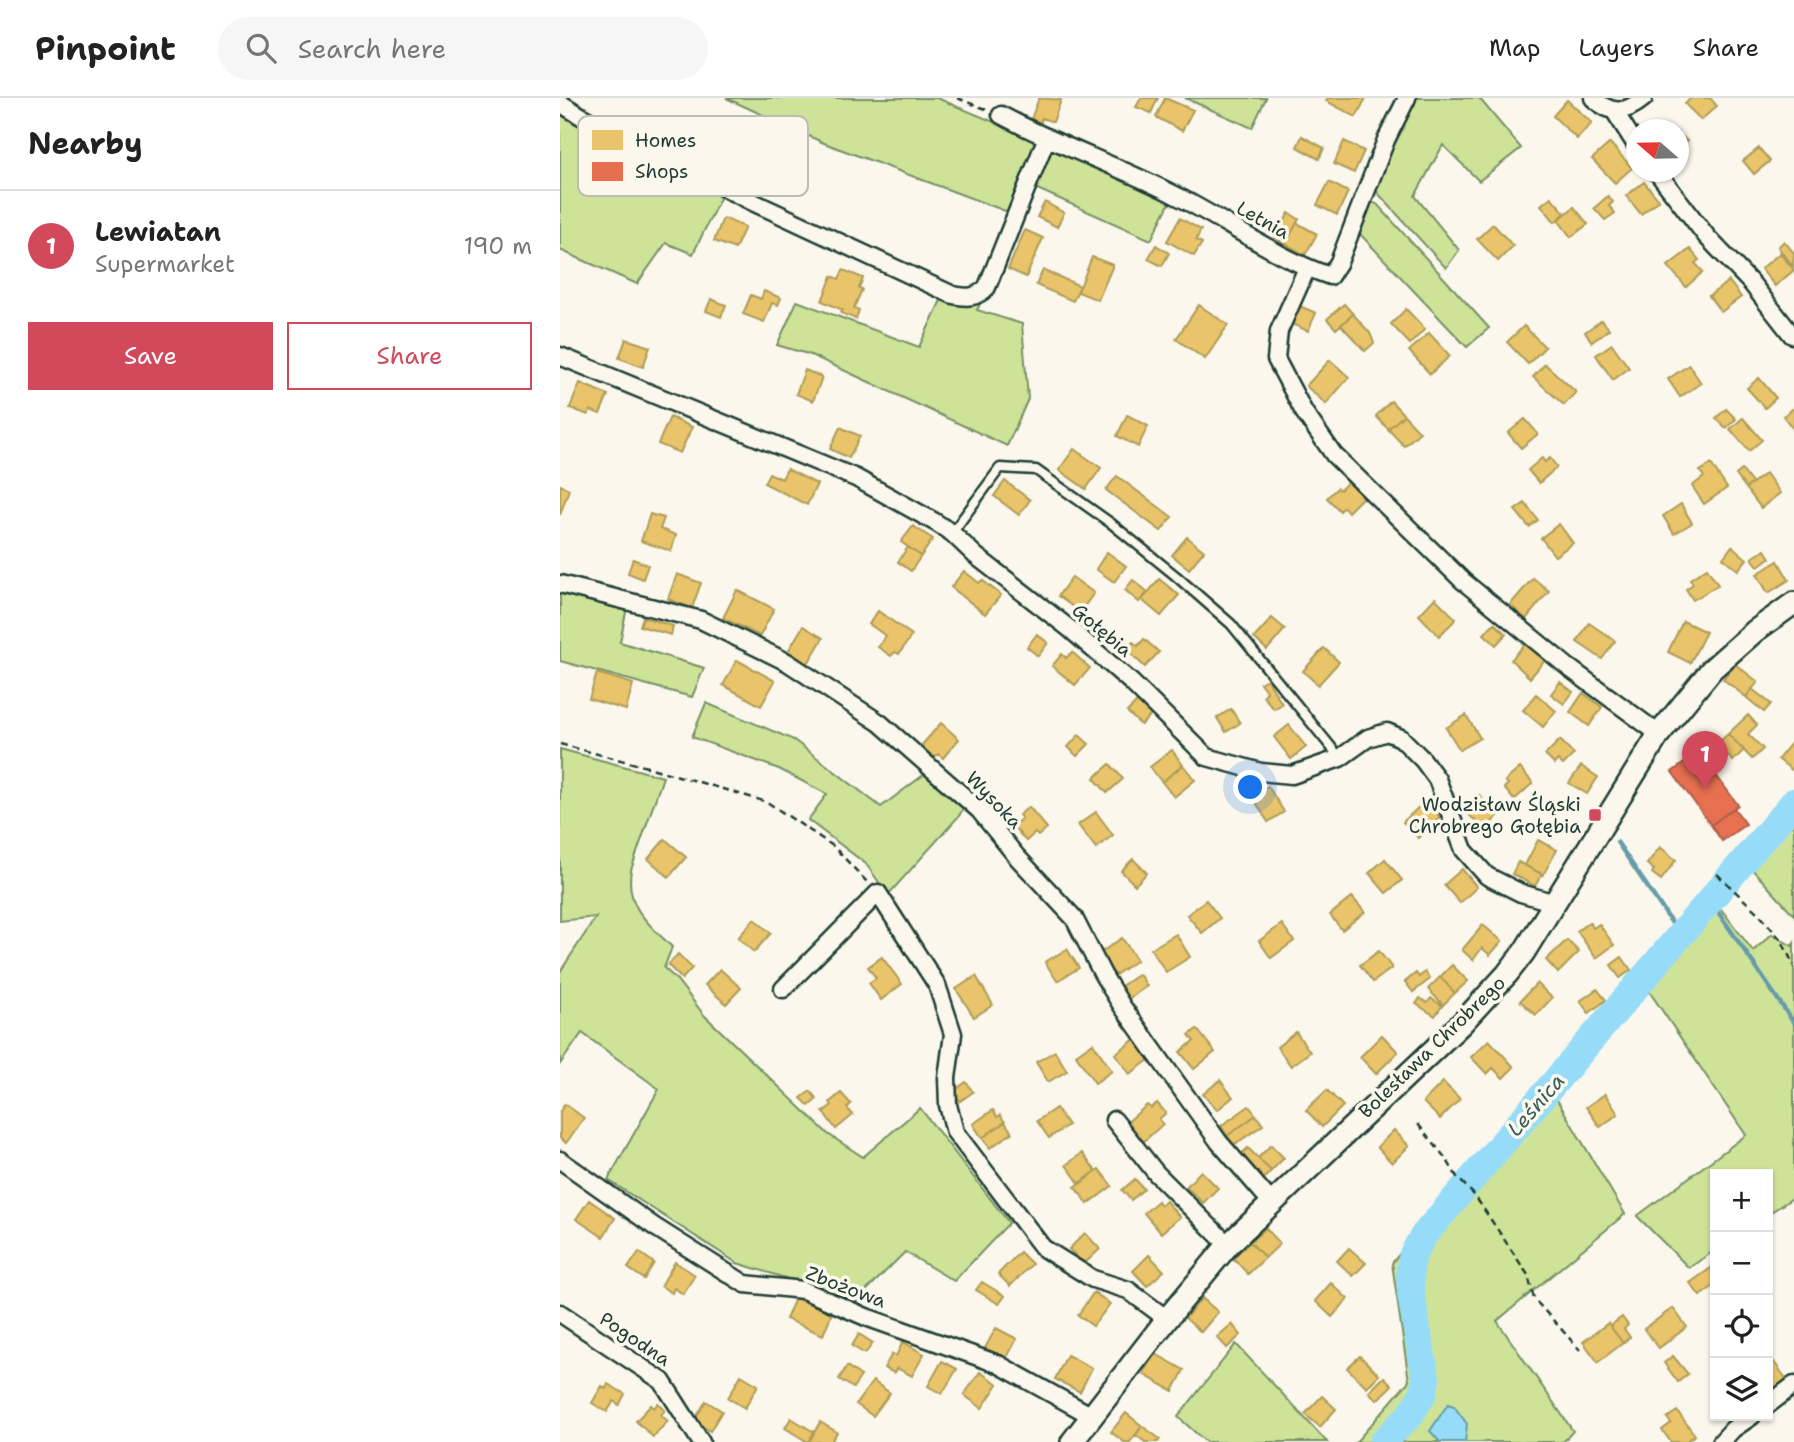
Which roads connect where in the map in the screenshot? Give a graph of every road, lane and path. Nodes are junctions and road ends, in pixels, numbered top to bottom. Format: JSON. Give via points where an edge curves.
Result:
{"nodes":[{"id":1,"x":957,"y":98,"type":"edge"},
{"id":2,"x":1407,"y":98,"type":"edge"},
{"id":3,"x":1593,"y":98,"type":"edge"},
{"id":4,"x":1644,"y":98,"type":"edge"},
{"id":5,"x":560,"y":103,"type":"edge"},
{"id":6,"x":1615,"y":112,"type":"junction"},
{"id":7,"x":1001,"y":115,"type":"joint"},
{"id":8,"x":581,"y":116,"type":"edge"},
{"id":9,"x":1626,"y":129,"type":"edge"},
{"id":10,"x":1047,"y":137,"type":"junction"},
{"id":11,"x":1665,"y":182,"type":"edge"},
{"id":12,"x":741,"y":196,"type":"edge"},
{"id":13,"x":1307,"y":268,"type":"junction"},
{"id":14,"x":1792,"y":335,"type":"dead end"},
{"id":15,"x":560,"y":356,"type":"edge"},
{"id":16,"x":952,"y":534,"type":"junction"},
{"id":17,"x":560,"y":583,"type":"edge"},
{"id":18,"x":1794,"y":603,"type":"edge"},
{"id":19,"x":1659,"y":734,"type":"junction"},
{"id":20,"x":560,"y":744,"type":"edge"},
{"id":21,"x":1340,"y":758,"type":"junction"},
{"id":22,"x":1717,"y":874,"type":"dead end"},
{"id":23,"x":878,"y":893,"type":"junction"},
{"id":24,"x":1555,"y":903,"type":"junction"},
{"id":25,"x":1794,"y":966,"type":"edge"},
{"id":26,"x":783,"y":989,"type":"dead end"},
{"id":27,"x":1114,"y":1120,"type":"dead end"},
{"id":28,"x":1418,"y":1124,"type":"dead end"},
{"id":29,"x":560,"y":1160,"type":"edge"},
{"id":30,"x":1271,"y":1202,"type":"junction"},
{"id":31,"x":1228,"y":1245,"type":"junction"},
{"id":32,"x":560,"y":1313,"type":"edge"},
{"id":33,"x":1167,"y":1319,"type":"junction"},
{"id":34,"x":1580,"y":1350,"type":"dead end"},
{"id":35,"x":1794,"y":1385,"type":"edge"},
{"id":36,"x":1773,"y":1401,"type":"edge"},
{"id":37,"x":1092,"y":1416,"type":"junction"},
{"id":38,"x":1745,"y":1421,"type":"edge"},
{"id":39,"x":702,"y":1442,"type":"edge"},
{"id":40,"x":1072,"y":1442,"type":"edge"},
{"id":41,"x":1721,"y":1442,"type":"edge"}],
"edges":[{"from":1,"to":7,"type":"path"},
{"from":2,"to":13,"type":"street","via":[[1335,270],[1330,276]]},
{"from":3,"to":6,"type":"street"},
{"from":4,"to":6,"type":"street"},
{"from":5,"to":8,"type":"street"},
{"from":6,"to":9,"type":"street"},
{"from":7,"to":10,"type":"street","name":"Letnia"},
{"from":10,"to":12,"type":"street","via":[[987,287],[976,296],[953,295]]},
{"from":10,"to":13,"type":"street","name":"Letnia","via":[[1176,195]]},
{"from":11,"to":14,"type":"street"},
{"from":13,"to":19,"type":"street","via":[[1279,331],[1276,359],[1334,455],[1463,581]]},
{"from":15,"to":16,"type":"street","name":"Gołębia","via":[[856,478]]},
{"from":16,"to":21,"type":"street","name":"Gołębia","via":[[1131,682],[1207,757],[1292,775]]},
{"from":16,"to":21,"type":"lane","via":[[1000,468],[1036,470],[1112,524],[1231,624]]},
{"from":17,"to":30,"type":"street","name":"Wysoka","via":[[701,620],[787,662],[880,723],[979,810],[1074,918],[1122,1006],[1219,1142]]},
{"from":18,"to":19,"type":"street","name":"Bolesława Chrobrego","via":[[1712,669]]},
{"from":19,"to":24,"type":"street","name":"Bolesława Chrobrego"},
{"from":20,"to":23,"type":"path","via":[[767,802],[833,846]]},
{"from":21,"to":24,"type":"street","name":"Gołębia","via":[[1368,738],[1387,732],[1401,738],[1437,779],[1464,850],[1487,876]]},
{"from":22,"to":25,"type":"path","via":[[1782,940]]},
{"from":23,"to":26,"type":"street"},
{"from":23,"to":33,"type":"street","via":[[937,985],[954,1034],[947,1079],[955,1132],[1043,1248],[1093,1279],[1128,1290]]},
{"from":24,"to":30,"type":"street","name":"Bolesława Chrobrego","via":[[1507,974],[1462,1023]]},
{"from":27,"to":31,"type":"street","via":[[1156,1173]]},
{"from":28,"to":34,"type":"path","via":[[1475,1196],[1528,1275],[1535,1298]]},
{"from":29,"to":37,"type":"street","name":"Zbożowa","via":[[745,1284],[803,1290],[866,1318],[998,1364]]},
{"from":30,"to":31,"type":"street","name":"Bolesława Chrobrego"},
{"from":31,"to":33,"type":"street","name":"Bolesława Chrobrego"},
{"from":32,"to":39,"type":"street","name":"Pogodna","via":[[662,1381]]},
{"from":33,"to":37,"type":"street","name":"Bolesława Chrobrego"},
{"from":35,"to":36,"type":"street"},
{"from":37,"to":40,"type":"street","name":"Bolesława Chrobrego"},
{"from":38,"to":41,"type":"street"}]}
